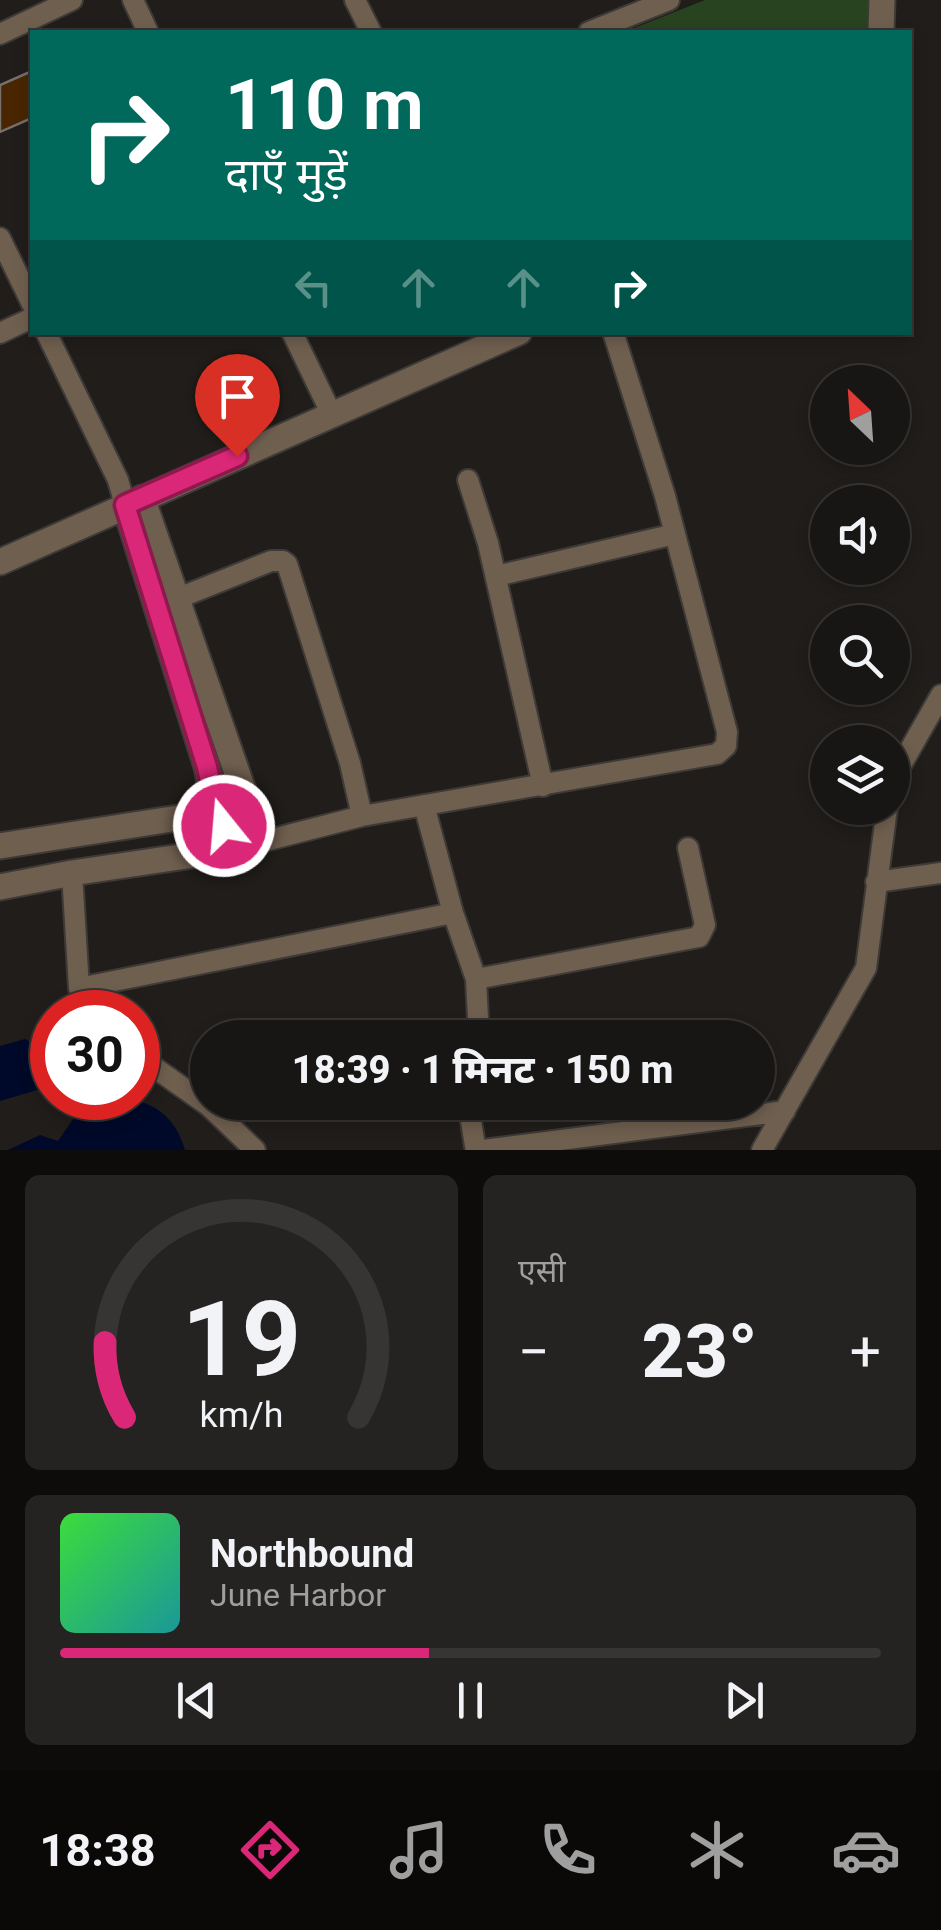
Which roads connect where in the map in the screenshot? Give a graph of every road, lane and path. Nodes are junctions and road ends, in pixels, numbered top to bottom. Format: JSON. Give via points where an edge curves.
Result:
{"nodes":[{"id":1,"x":72,"y":0,"type":"edge"},
{"id":2,"x":133,"y":0,"type":"edge"},
{"id":3,"x":355,"y":0,"type":"edge"},
{"id":4,"x":670,"y":0,"type":"edge"},
{"id":5,"x":882,"y":0,"type":"edge"},
{"id":6,"x":147,"y":30,"type":"edge"},
{"id":7,"x":370,"y":30,"type":"edge"},
{"id":8,"x":594,"y":30,"type":"edge"},
{"id":9,"x":881,"y":30,"type":"edge"},
{"id":10,"x":0,"y":34,"type":"edge"},
{"id":11,"x":0,"y":238,"type":"edge"},
{"id":12,"x":30,"y":300,"type":"edge"},
{"id":13,"x":30,"y":319,"type":"edge"},
{"id":14,"x":0,"y":333,"type":"edge"},
{"id":15,"x":47,"y":335,"type":"edge"},
{"id":16,"x":293,"y":335,"type":"edge"},
{"id":17,"x":513,"y":335,"type":"edge"},
{"id":18,"x":614,"y":335,"type":"edge"},
{"id":19,"x":332,"y":415,"type":"junction"},
{"id":20,"x":468,"y":480,"type":"dead end"},
{"id":21,"x":133,"y":502,"type":"junction"},
{"id":22,"x":675,"y":534,"type":"junction"},
{"id":23,"x":0,"y":562,"type":"edge"},
{"id":24,"x":496,"y":576,"type":"junction"},
{"id":25,"x":176,"y":598,"type":"junction"},
{"id":26,"x":941,"y":695,"type":"edge"},
{"id":27,"x":910,"y":750,"type":"edge"},
{"id":28,"x":542,"y":786,"type":"junction"},
{"id":29,"x":424,"y":806,"type":"junction"},
{"id":30,"x":204,"y":808,"type":"junction"},
{"id":31,"x":362,"y":816,"type":"junction"},
{"id":32,"x":884,"y":825,"type":"edge"},
{"id":33,"x":243,"y":843,"type":"junction"},
{"id":34,"x":0,"y":846,"type":"edge"},
{"id":35,"x":688,"y":848,"type":"dead end"},
{"id":36,"x":72,"y":873,"type":"junction"},
{"id":37,"x":941,"y":874,"type":"edge"},
{"id":38,"x":876,"y":882,"type":"junction"},
{"id":39,"x":0,"y":887,"type":"edge"},
{"id":40,"x":453,"y":913,"type":"junction"},
{"id":41,"x":476,"y":979,"type":"junction"},
{"id":42,"x":78,"y":988,"type":"joint"},
{"id":43,"x":478,"y":1020,"type":"edge"},
{"id":44,"x":160,"y":1071,"type":"edge"},
{"id":45,"x":190,"y":1093,"type":"edge"},
{"id":46,"x":785,"y":1111,"type":"junction"},
{"id":47,"x":775,"y":1112,"type":"edge"},
{"id":48,"x":224,"y":1120,"type":"edge"},
{"id":49,"x":471,"y":1120,"type":"edge"},
{"id":50,"x":715,"y":1120,"type":"edge"},
{"id":51,"x":255,"y":1150,"type":"edge"},
{"id":52,"x":762,"y":1150,"type":"edge"}],
"edges":[{"from":1,"to":10,"type":"street"},
{"from":2,"to":6,"type":"street"},
{"from":3,"to":7,"type":"street"},
{"from":4,"to":8,"type":"street"},
{"from":5,"to":9,"type":"street"},
{"from":11,"to":12,"type":"street"},
{"from":13,"to":14,"type":"street"},
{"from":15,"to":21,"type":"street"},
{"from":16,"to":19,"type":"street"},
{"from":17,"to":19,"type":"street"},
{"from":18,"to":22,"type":"street"},
{"from":19,"to":21,"type":"street"},
{"from":20,"to":24,"type":"street"},
{"from":21,"to":23,"type":"street"},
{"from":21,"to":25,"type":"street"},
{"from":21,"to":30,"type":"street","via":[[207,767],[212,790]]},
{"from":22,"to":24,"type":"street"},
{"from":22,"to":28,"type":"street","via":[[728,732],[726,746],[717,754]]},
{"from":24,"to":28,"type":"street"},
{"from":25,"to":31,"type":"street","via":[[271,562],[287,564]]},
{"from":25,"to":33,"type":"street","via":[[252,816]]},
{"from":26,"to":27,"type":"street"},
{"from":28,"to":29,"type":"street"},
{"from":29,"to":31,"type":"street"},
{"from":29,"to":40,"type":"street"},
{"from":30,"to":33,"type":"street"},
{"from":30,"to":34,"type":"street","via":[[191,816]]},
{"from":31,"to":33,"type":"street"},
{"from":32,"to":38,"type":"street"},
{"from":33,"to":36,"type":"street"},
{"from":35,"to":41,"type":"street","via":[[706,925],[699,937]]},
{"from":36,"to":39,"type":"street"},
{"from":36,"to":42,"type":"street"},
{"from":37,"to":38,"type":"street"},
{"from":38,"to":46,"type":"street","via":[[866,968]]},
{"from":40,"to":41,"type":"street"},
{"from":40,"to":42,"type":"street"},
{"from":41,"to":43,"type":"street"},
{"from":44,"to":45,"type":"street"},
{"from":46,"to":47,"type":"street"},
{"from":46,"to":52,"type":"street"},
{"from":48,"to":51,"type":"street"},
{"from":49,"to":50,"type":"street","via":[[475,1146],[483,1150]]}]}
